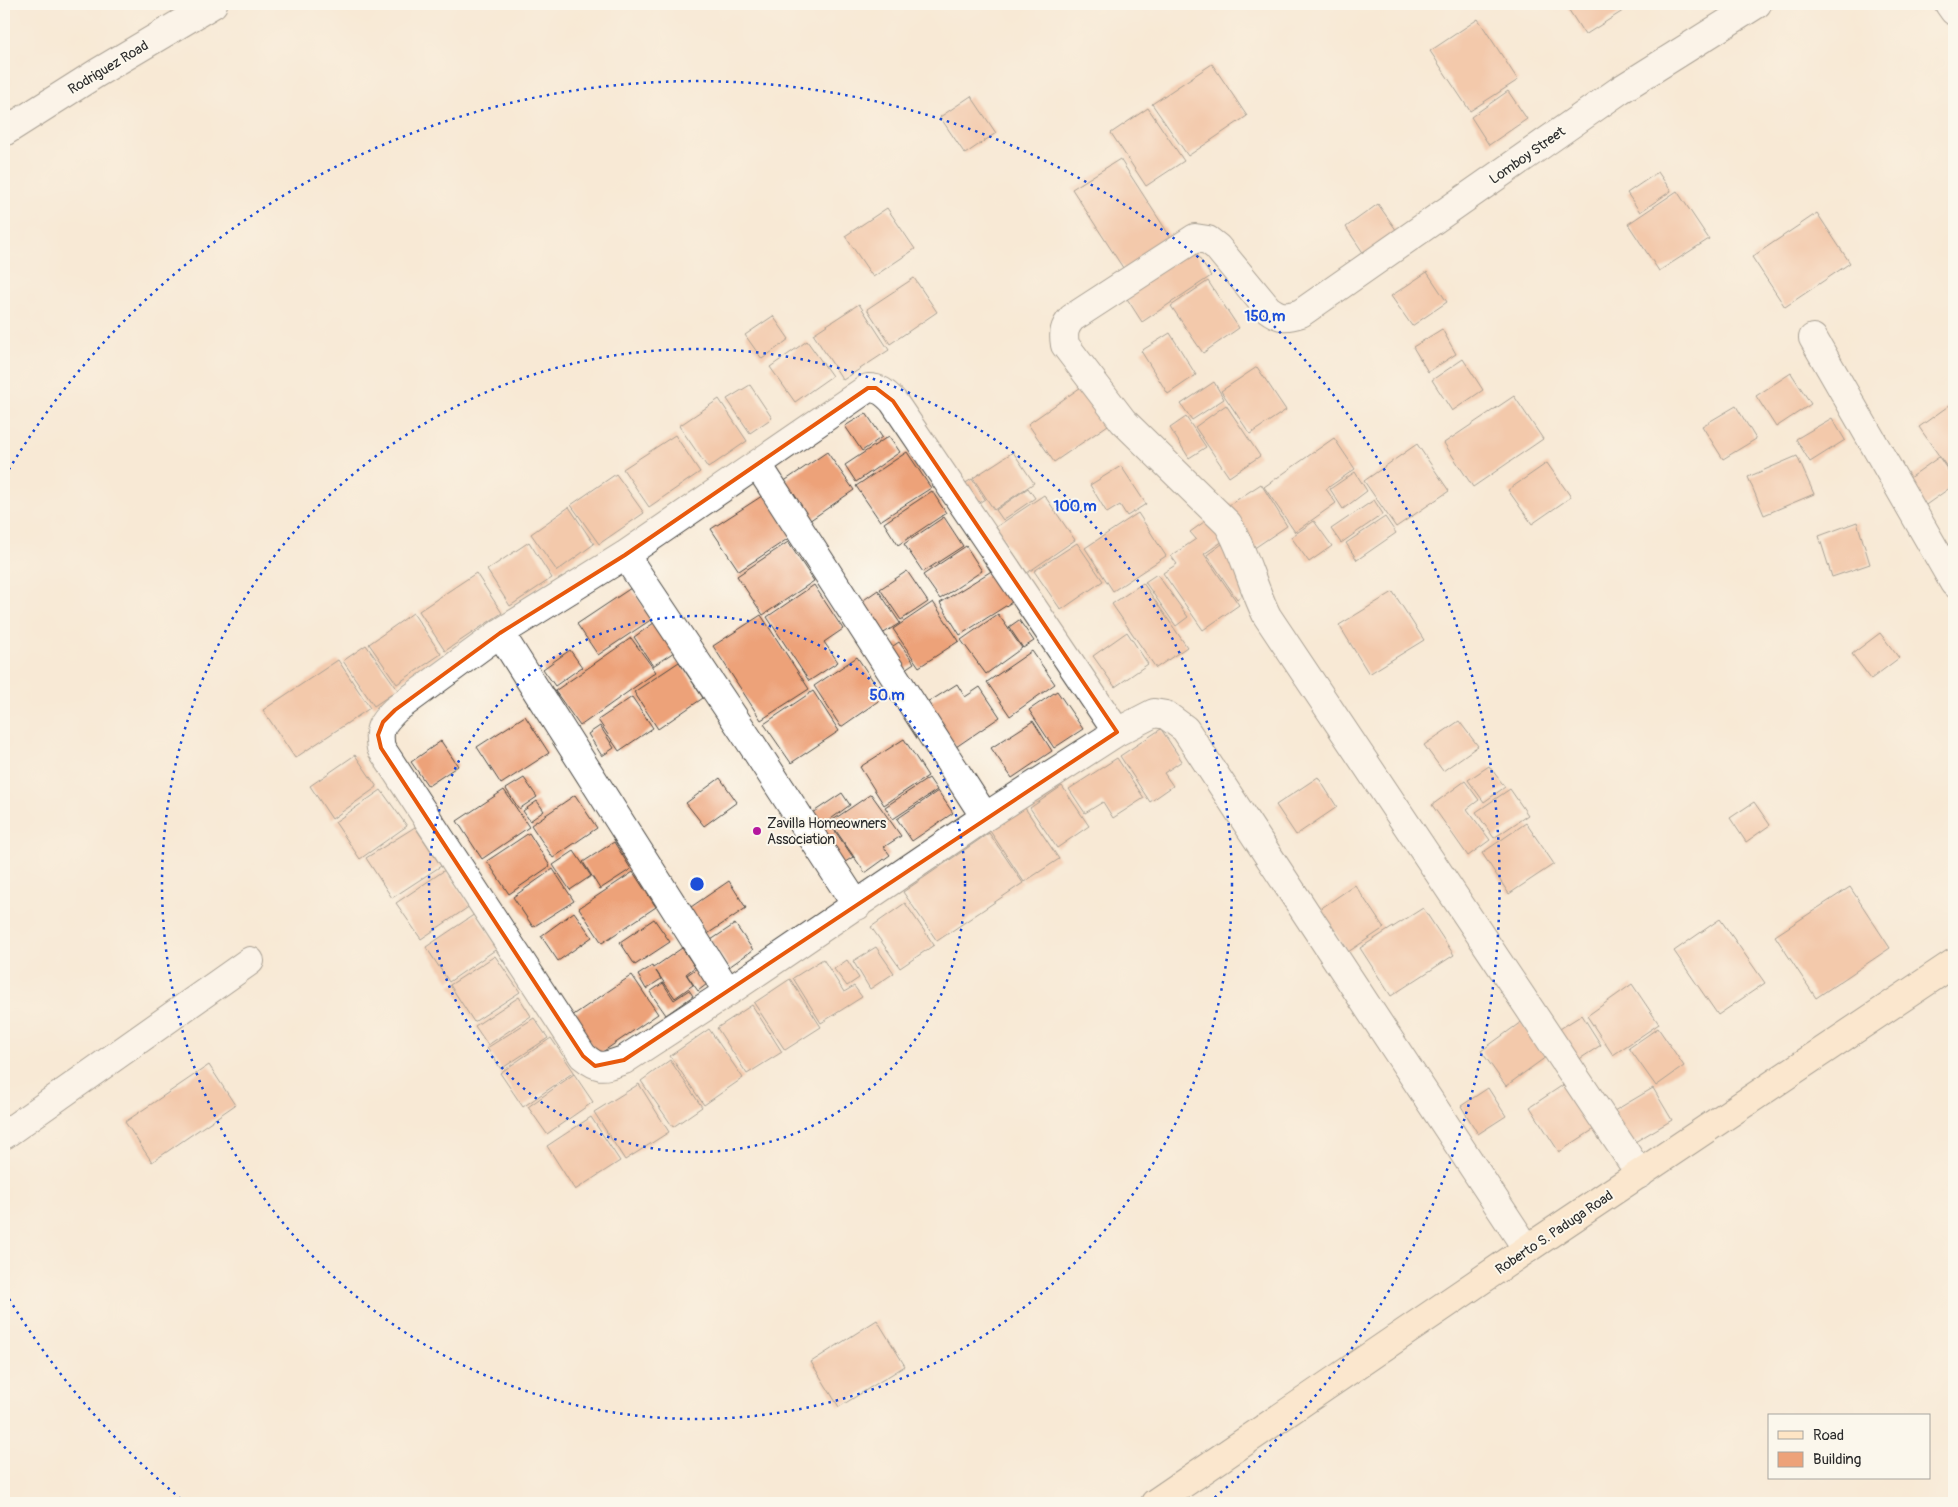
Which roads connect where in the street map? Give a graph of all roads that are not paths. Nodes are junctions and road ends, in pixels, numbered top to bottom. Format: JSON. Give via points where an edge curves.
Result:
{"nodes":[{"id":1,"x":213,"y":4,"type":"edge"},
{"id":2,"x":1758,"y":4,"type":"edge"},
{"id":3,"x":1950,"y":4,"type":"edge"},
{"id":4,"x":1954,"y":12,"type":"edge"},
{"id":5,"x":4,"y":132,"type":"edge"},
{"id":6,"x":1813,"y":338,"type":"dead end"},
{"id":7,"x":758,"y":465,"type":"junction"},
{"id":8,"x":625,"y":555,"type":"junction"},
{"id":9,"x":1954,"y":583,"type":"edge"},
{"id":10,"x":500,"y":634,"type":"junction"},
{"id":11,"x":1117,"y":732,"type":"junction"},
{"id":12,"x":985,"y":817,"type":"junction"},
{"id":13,"x":856,"y":906,"type":"junction"},
{"id":14,"x":250,"y":961,"type":"dead end"},
{"id":15,"x":1954,"y":963,"type":"edge"},
{"id":16,"x":728,"y":992,"type":"junction"},
{"id":17,"x":4,"y":1135,"type":"edge"},
{"id":18,"x":1640,"y":1174,"type":"junction"},
{"id":19,"x":1527,"y":1249,"type":"junction"},
{"id":20,"x":1155,"y":1503,"type":"edge"}],
"edges":[{"from":1,"to":5,"type":"street","name":"Rodriguez Road"},
{"from":2,"to":18,"type":"street","name":"Lomboy Street","via":[[1620,90],[1301,313],[1288,318],[1268,309],[1217,247],[1208,240],[1195,238],[1072,318],[1065,326],[1064,335],[1066,345],[1123,421],[1228,524],[1237,539],[1266,616]]},
{"from":3,"to":4,"type":"street"},
{"from":6,"to":9,"type":"street"},
{"from":7,"to":8,"type":"street"},
{"from":7,"to":11,"type":"street","via":[[868,388],[885,393]]},
{"from":7,"to":12,"type":"street"},
{"from":8,"to":10,"type":"street"},
{"from":8,"to":13,"type":"street"},
{"from":10,"to":16,"type":"street"},
{"from":10,"to":16,"type":"street","via":[[395,710],[383,722],[378,735],[381,748],[583,1056],[595,1066],[624,1060]]},
{"from":11,"to":12,"type":"street"},
{"from":11,"to":19,"type":"street","via":[[1154,713],[1166,715],[1185,729]]},
{"from":12,"to":13,"type":"street"},
{"from":13,"to":16,"type":"street"},
{"from":14,"to":17,"type":"street"},
{"from":15,"to":18,"type":"street","name":"Roberto S. Paduga Road"},
{"from":18,"to":19,"type":"street","name":"Roberto S. Paduga Road"},
{"from":19,"to":20,"type":"street","name":"Roberto S. Paduga Road"}]}
